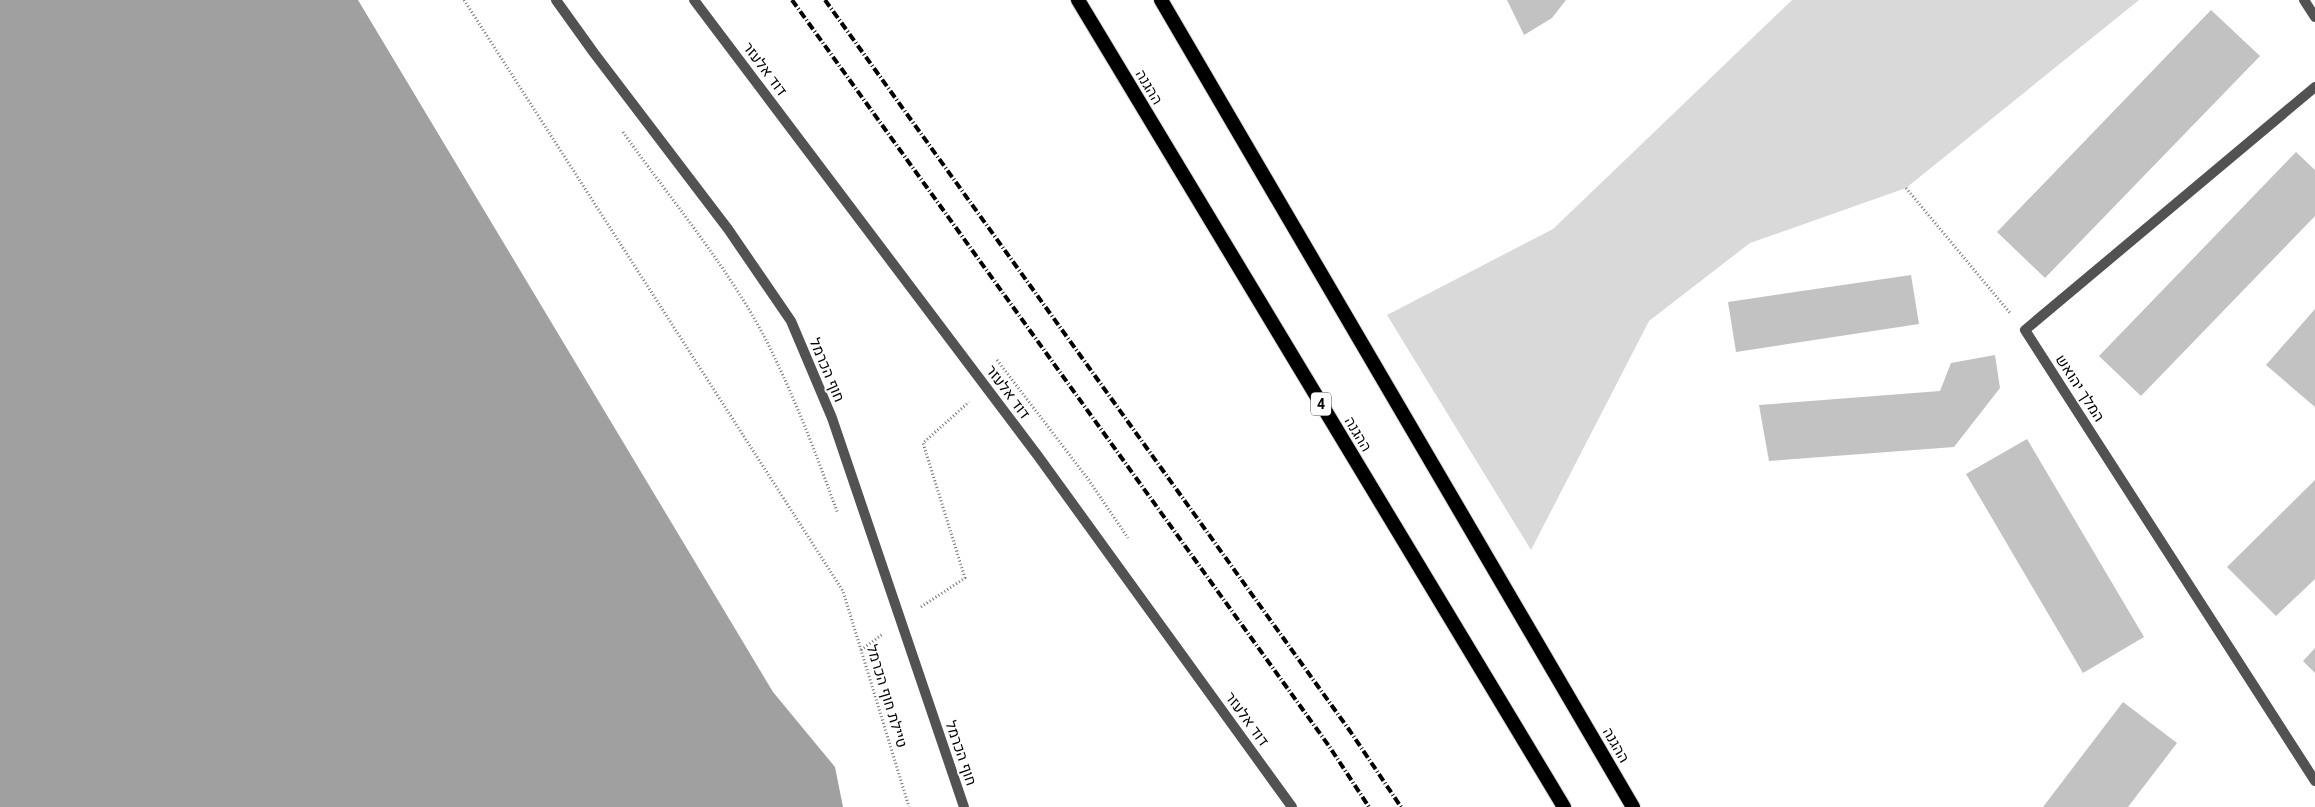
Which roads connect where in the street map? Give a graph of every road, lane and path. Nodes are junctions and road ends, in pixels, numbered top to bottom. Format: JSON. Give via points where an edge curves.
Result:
{"nodes":[{"id":1,"x":464,"y":0,"type":"edge"},
{"id":2,"x":556,"y":0,"type":"edge"},
{"id":3,"x":694,"y":0,"type":"edge"},
{"id":4,"x":1078,"y":0,"type":"edge"},
{"id":5,"x":1161,"y":0,"type":"edge"},
{"id":6,"x":2304,"y":0,"type":"edge"},
{"id":7,"x":2315,"y":17,"type":"edge"},
{"id":8,"x":2315,"y":87,"type":"edge"},
{"id":9,"x":618,"y":125,"type":"dead end"},
{"id":10,"x":1906,"y":188,"type":"dead end"},
{"id":11,"x":2025,"y":330,"type":"junction"},
{"id":12,"x":986,"y":387,"type":"junction"},
{"id":13,"x":841,"y":522,"type":"dead end"},
{"id":14,"x":965,"y":578,"type":"dead end"},
{"id":15,"x":878,"y":625,"type":"dead end"},
{"id":16,"x":882,"y":634,"type":"dead end"},
{"id":17,"x":2315,"y":781,"type":"edge"},
{"id":18,"x":909,"y":807,"type":"edge"},
{"id":19,"x":964,"y":807,"type":"edge"},
{"id":20,"x":1292,"y":807,"type":"edge"},
{"id":21,"x":1564,"y":807,"type":"edge"},
{"id":22,"x":1633,"y":807,"type":"edge"}],
"edges":[{"from":1,"to":18,"type":"path","name":"טיילת חוף הכרמל","via":[[843,591]]},
{"from":2,"to":19,"type":"street","name":"חוף הכרמל","via":[[728,229],[791,321],[832,418]]},
{"from":3,"to":12,"type":"street","name":"דוד אלעזר"},
{"from":4,"to":21,"type":"highway","name":"ההגנה","number":"4"},
{"from":5,"to":22,"type":"highway","name":"ההגנה"},
{"from":6,"to":7,"type":"street"},
{"from":8,"to":11,"type":"street"},
{"from":9,"to":13,"type":"path","via":[[713,255],[764,338],[807,429]]},
{"from":10,"to":11,"type":"path"},
{"from":11,"to":17,"type":"street","name":"המלך יהואש"},
{"from":12,"to":14,"type":"path","via":[[923,444]]},
{"from":12,"to":20,"type":"street","name":"דוד אלעזר"},
{"from":15,"to":16,"type":"path"}]}
